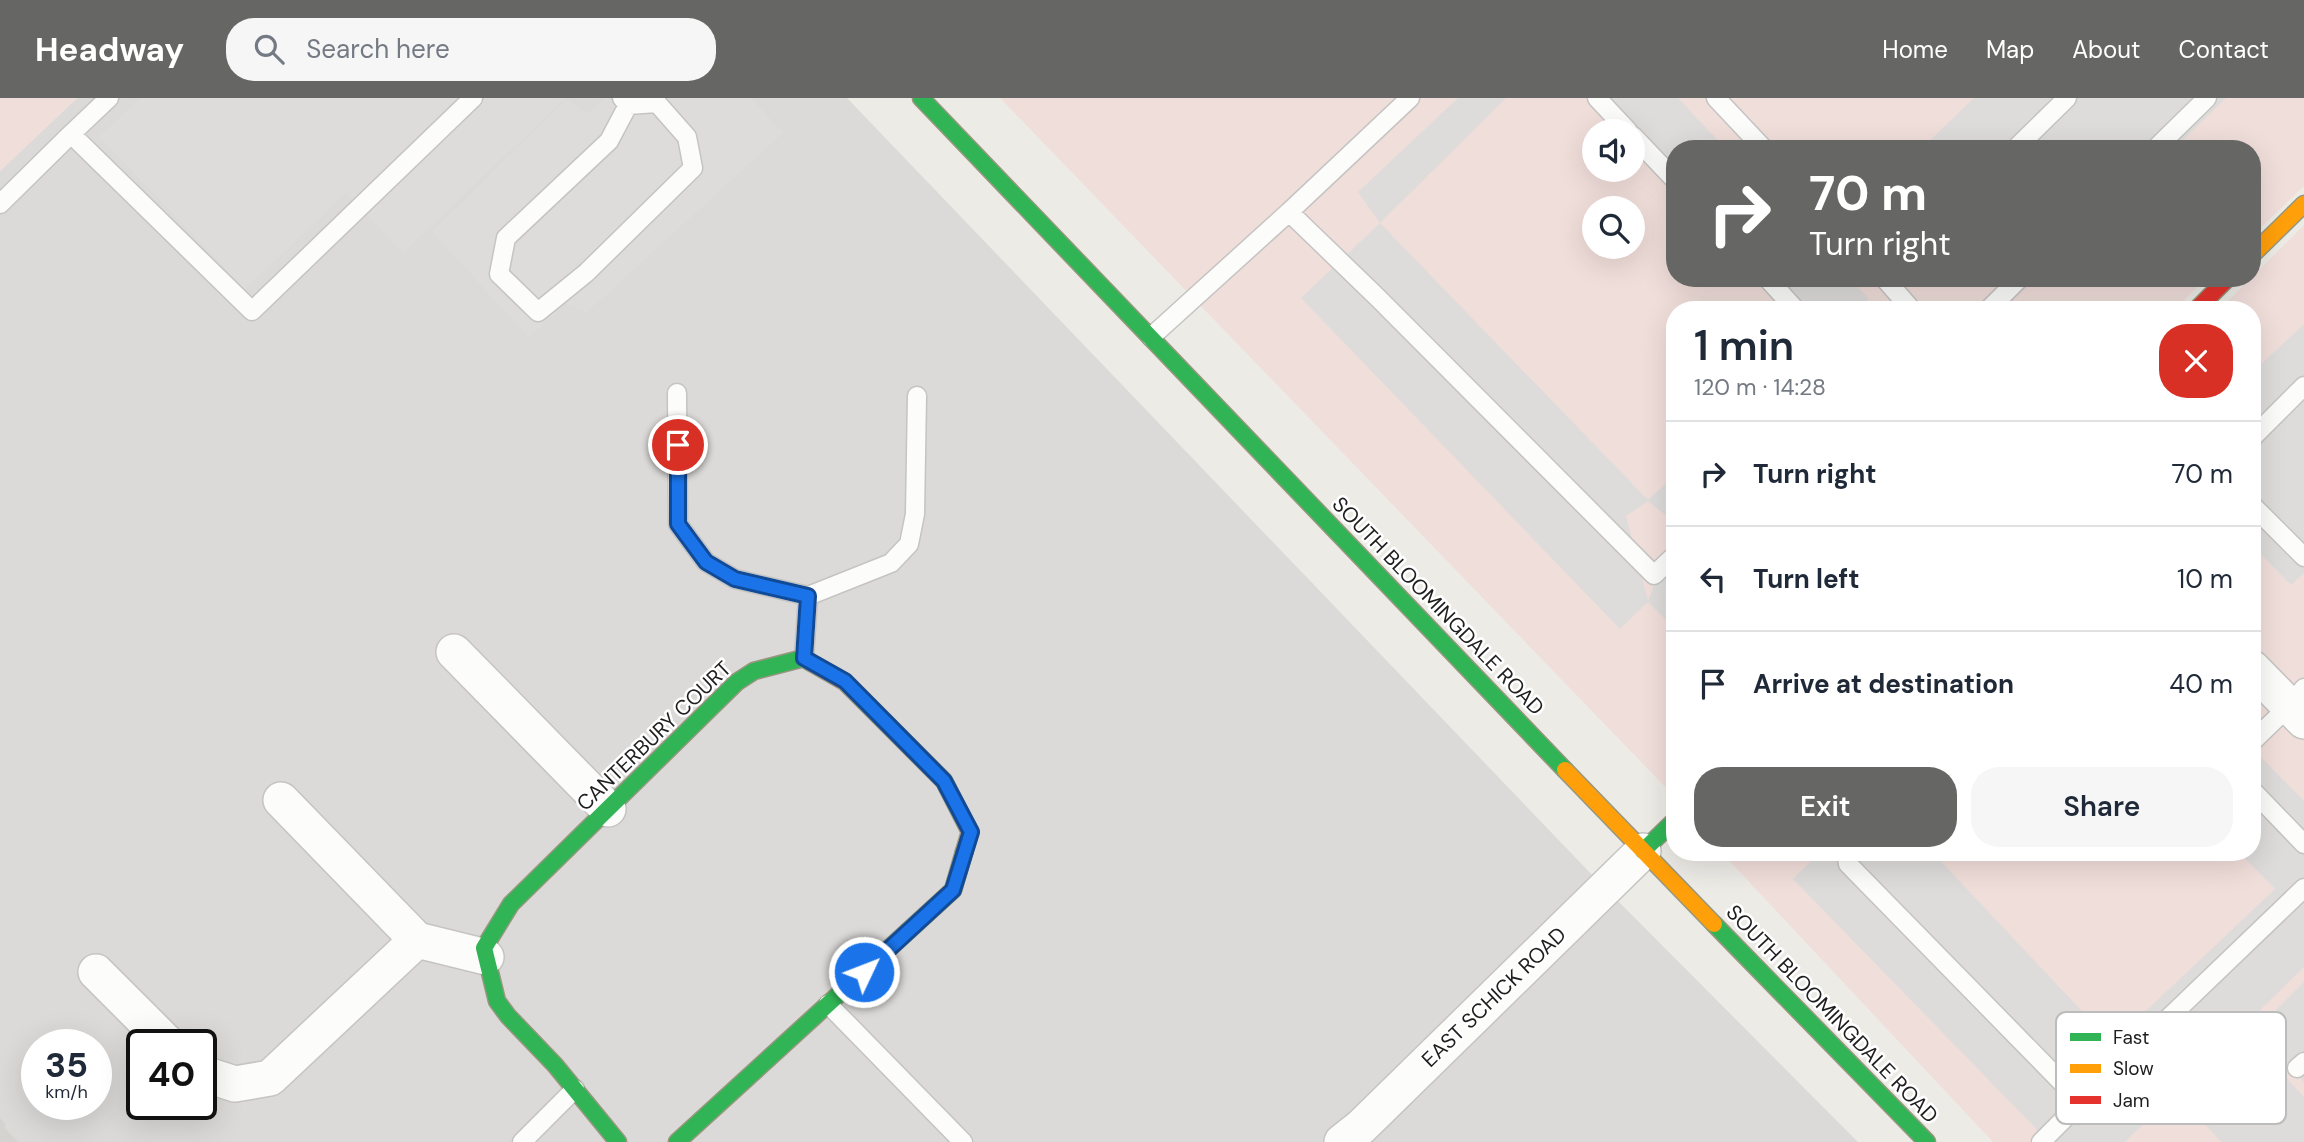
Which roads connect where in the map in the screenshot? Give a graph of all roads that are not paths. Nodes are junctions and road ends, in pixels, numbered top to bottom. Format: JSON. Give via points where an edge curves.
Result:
{"nodes":[{"id":1,"x":109,"y":98,"type":"edge"},
{"id":2,"x":473,"y":98,"type":"edge"},
{"id":3,"x":921,"y":98,"type":"edge"},
{"id":4,"x":1410,"y":98,"type":"edge"},
{"id":5,"x":1597,"y":98,"type":"edge"},
{"id":6,"x":1716,"y":98,"type":"edge"},
{"id":7,"x":2067,"y":98,"type":"edge"},
{"id":8,"x":2207,"y":98,"type":"edge"},
{"id":9,"x":625,"y":102,"type":"edge"},
{"id":10,"x":1617,"y":119,"type":"edge"},
{"id":11,"x":71,"y":134,"type":"junction"},
{"id":12,"x":1756,"y":140,"type":"edge"},
{"id":13,"x":2024,"y":140,"type":"edge"},
{"id":14,"x":2164,"y":140,"type":"edge"},
{"id":15,"x":1645,"y":149,"type":"edge"},
{"id":16,"x":1666,"y":171,"type":"edge"},
{"id":17,"x":0,"y":204,"type":"edge"},
{"id":18,"x":2304,"y":204,"type":"edge"},
{"id":19,"x":1289,"y":212,"type":"junction"},
{"id":20,"x":2261,"y":246,"type":"edge"},
{"id":21,"x":1776,"y":287,"type":"edge"},
{"id":22,"x":1892,"y":287,"type":"edge"},
{"id":23,"x":2011,"y":287,"type":"edge"},
{"id":24,"x":2219,"y":287,"type":"edge"},
{"id":25,"x":1788,"y":301,"type":"edge"},
{"id":26,"x":1904,"y":301,"type":"edge"},
{"id":27,"x":1997,"y":301,"type":"edge"},
{"id":28,"x":2205,"y":301,"type":"edge"},
{"id":29,"x":1151,"y":337,"type":"junction"},
{"id":30,"x":2304,"y":386,"type":"edge"},
{"id":31,"x":677,"y":393,"type":"dead end"},
{"id":32,"x":917,"y":396,"type":"dead end"},
{"id":33,"x":2261,"y":429,"type":"edge"},
{"id":34,"x":2261,"y":514,"type":"edge"},
{"id":35,"x":2304,"y":557,"type":"edge"},
{"id":36,"x":1666,"y":564,"type":"edge"},
{"id":37,"x":808,"y":596,"type":"junction"},
{"id":38,"x":454,"y":652,"type":"dead end"},
{"id":39,"x":804,"y":658,"type":"junction"},
{"id":40,"x":2261,"y":675,"type":"edge"},
{"id":41,"x":2299,"y":705,"type":"edge"},
{"id":42,"x":2261,"y":735,"type":"edge"},
{"id":43,"x":2261,"y":799,"type":"edge"},
{"id":44,"x":282,"y":800,"type":"dead end"},
{"id":45,"x":608,"y":809,"type":"junction"},
{"id":46,"x":1666,"y":829,"type":"edge"},
{"id":47,"x":2304,"y":844,"type":"edge"},
{"id":48,"x":1643,"y":851,"type":"junction"},
{"id":49,"x":1848,"y":861,"type":"edge"},
{"id":50,"x":2304,"y":888,"type":"edge"},
{"id":51,"x":417,"y":940,"type":"junction"},
{"id":52,"x":486,"y":957,"type":"junction"},
{"id":53,"x":96,"y":972,"type":"dead end"},
{"id":54,"x":828,"y":1004,"type":"junction"},
{"id":55,"x":2175,"y":1012,"type":"edge"},
{"id":56,"x":153,"y":1029,"type":"edge"},
{"id":57,"x":2056,"y":1076,"type":"edge"},
{"id":58,"x":217,"y":1078,"type":"edge"},
{"id":59,"x":575,"y":1089,"type":"junction"},
{"id":60,"x":2059,"y":1124,"type":"edge"},
{"id":61,"x":522,"y":1142,"type":"edge"},
{"id":62,"x":618,"y":1142,"type":"edge"},
{"id":63,"x":677,"y":1142,"type":"edge"},
{"id":64,"x":963,"y":1142,"type":"edge"},
{"id":65,"x":1342,"y":1142,"type":"edge"},
{"id":66,"x":1927,"y":1142,"type":"edge"},
{"id":67,"x":2041,"y":1142,"type":"edge"}],
"edges":[{"from":1,"to":11,"type":"lane"},
{"from":2,"to":11,"type":"lane","via":[[252,311]]},
{"from":3,"to":29,"type":"street","name":"SOUTH BLOOMINGDALE ROAD"},
{"from":4,"to":19,"type":"lane"},
{"from":5,"to":10,"type":"lane"},
{"from":6,"to":12,"type":"lane"},
{"from":7,"to":13,"type":"lane"},
{"from":8,"to":14,"type":"lane"},
{"from":9,"to":9,"type":"lane","via":[[609,141],[506,239],[499,274],[538,312],[586,273],[693,168],[687,137],[657,103]]},
{"from":11,"to":17,"type":"lane"},
{"from":15,"to":16,"type":"lane"},
{"from":18,"to":20,"type":"street"},
{"from":19,"to":29,"type":"lane"},
{"from":19,"to":36,"type":"lane","via":[[1654,575]]},
{"from":21,"to":25,"type":"lane"},
{"from":22,"to":26,"type":"lane"},
{"from":23,"to":27,"type":"lane"},
{"from":24,"to":28,"type":"street"},
{"from":29,"to":48,"type":"street","name":"SOUTH BLOOMINGDALE ROAD"},
{"from":30,"to":33,"type":"lane"},
{"from":31,"to":37,"type":"lane","via":[[678,524],[706,562],[735,579]]},
{"from":32,"to":37,"type":"lane","via":[[915,514],[909,544],[891,563]]},
{"from":34,"to":35,"type":"lane"},
{"from":37,"to":39,"type":"lane"},
{"from":38,"to":45,"type":"street"},
{"from":39,"to":45,"type":"street","name":"CANTERBURY COURT","via":[[754,671],[737,682]]},
{"from":39,"to":54,"type":"street","via":[[845,681],[944,781],[971,832],[953,890]]},
{"from":40,"to":41,"type":"street"},
{"from":41,"to":42,"type":"lane"},
{"from":43,"to":47,"type":"lane"},
{"from":44,"to":51,"type":"street"},
{"from":45,"to":52,"type":"street","name":"CANTERBURY COURT","via":[[511,904],[484,948]]},
{"from":46,"to":48,"type":"street"},
{"from":48,"to":65,"type":"street","name":"EAST SCHICK ROAD"},
{"from":48,"to":66,"type":"street","name":"SOUTH BLOOMINGDALE ROAD"},
{"from":49,"to":57,"type":"lane"},
{"from":50,"to":55,"type":"lane"},
{"from":51,"to":52,"type":"street"},
{"from":51,"to":58,"type":"street","via":[[270,1078],[235,1084]]},
{"from":52,"to":59,"type":"street","via":[[497,1001]]},
{"from":53,"to":56,"type":"street"},
{"from":54,"to":63,"type":"street"},
{"from":54,"to":64,"type":"lane"},
{"from":59,"to":61,"type":"lane"},
{"from":59,"to":62,"type":"street"},
{"from":60,"to":67,"type":"lane"}]}
